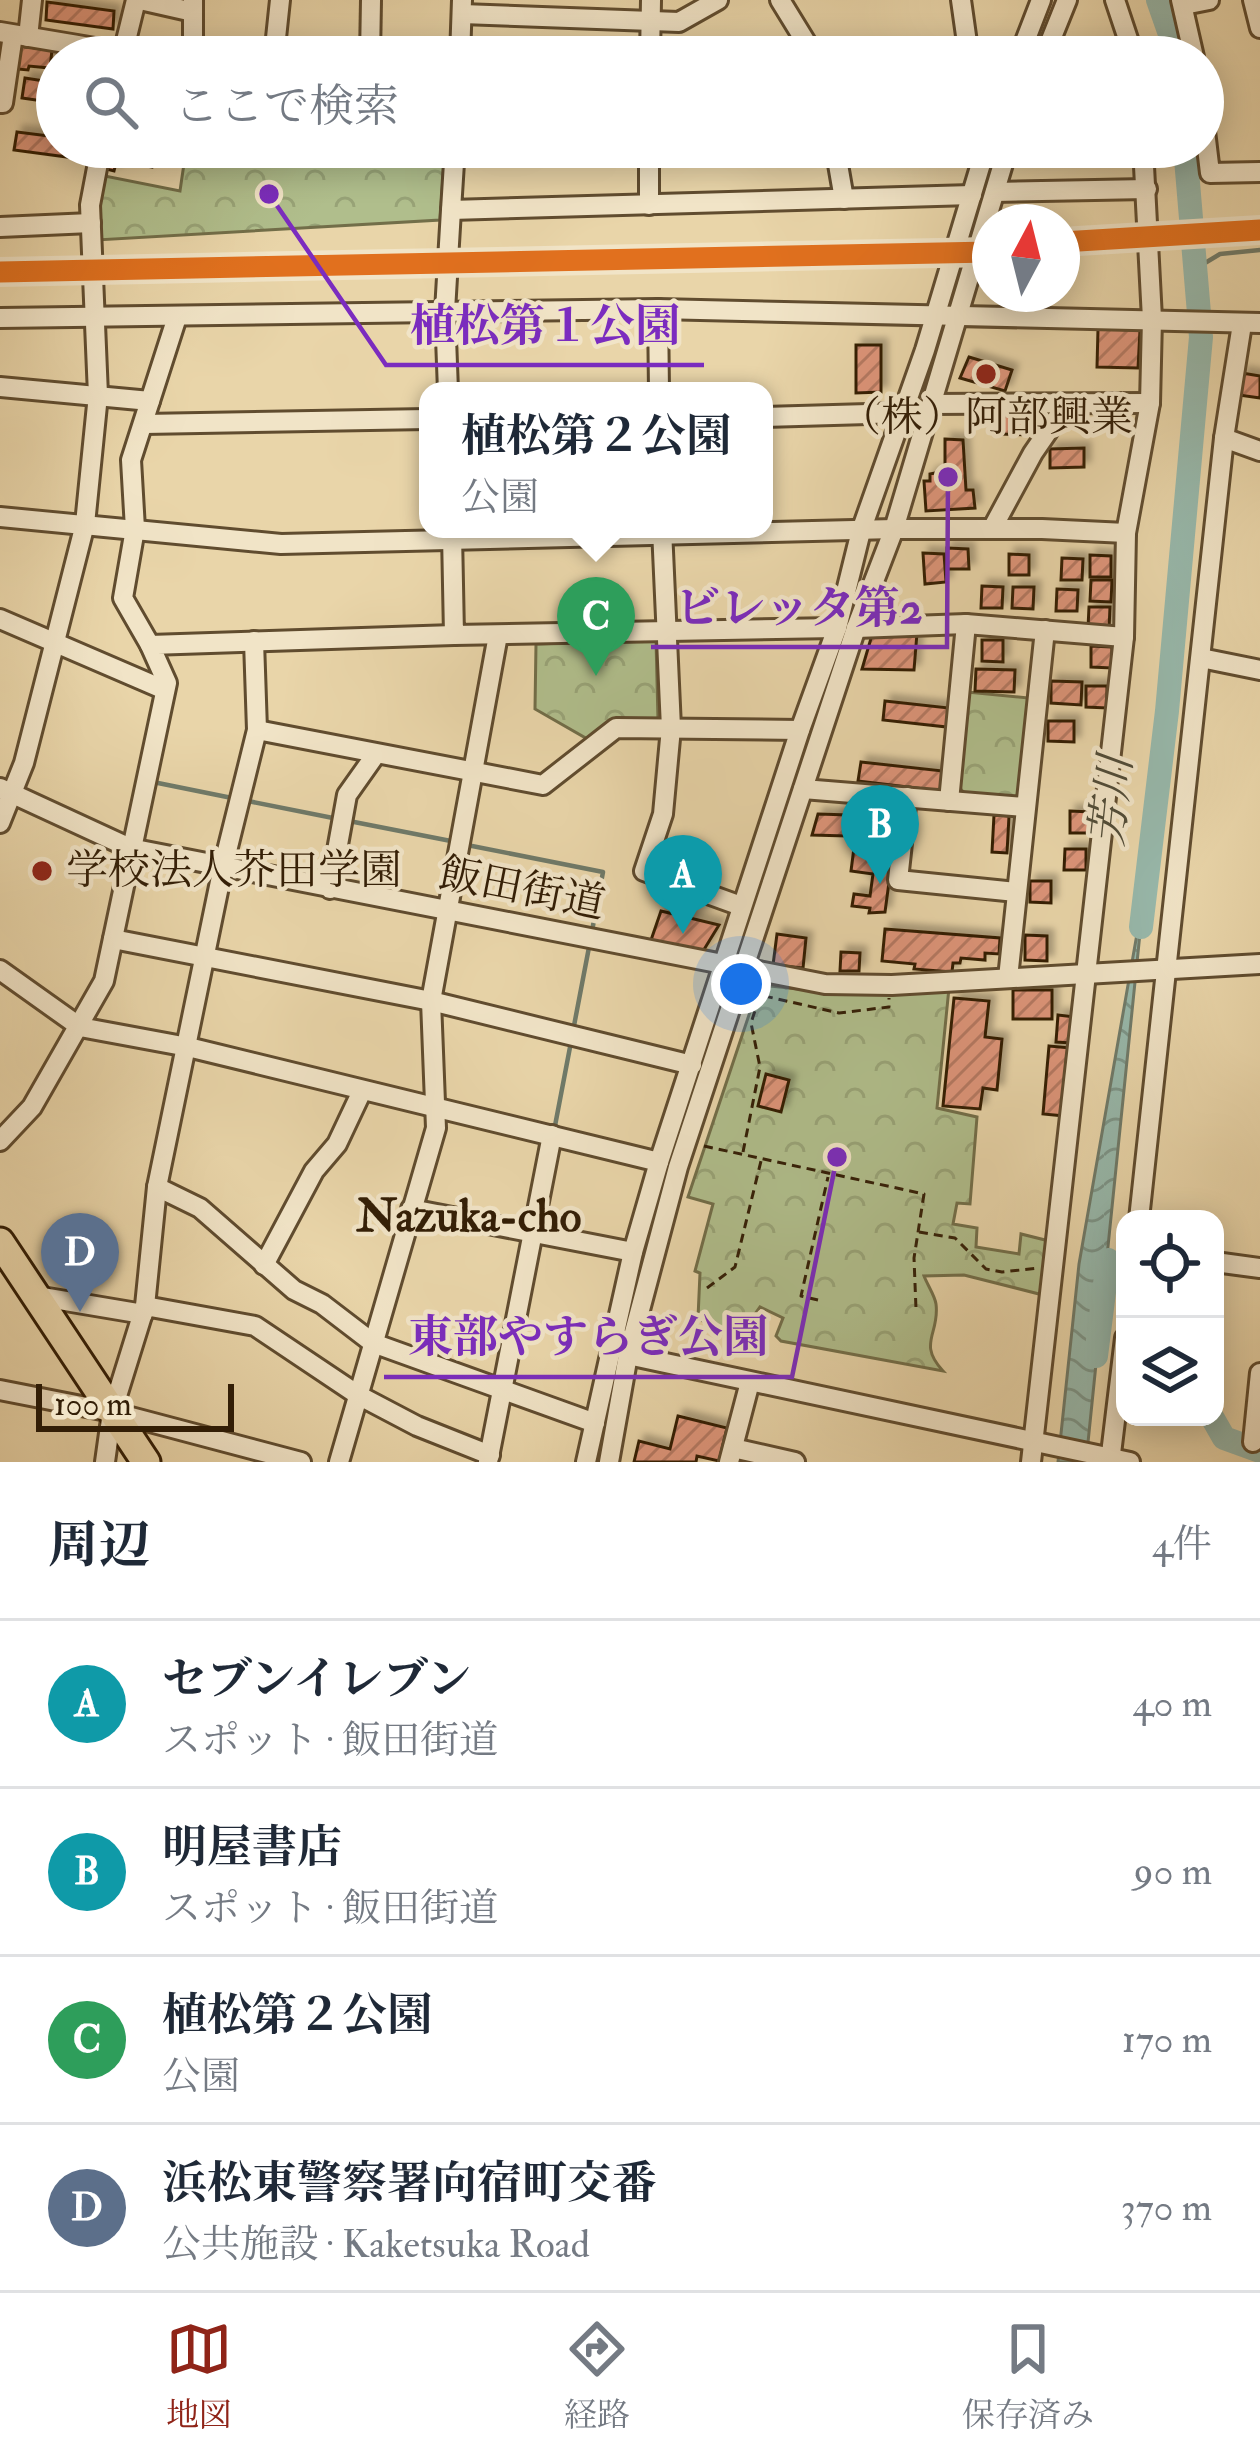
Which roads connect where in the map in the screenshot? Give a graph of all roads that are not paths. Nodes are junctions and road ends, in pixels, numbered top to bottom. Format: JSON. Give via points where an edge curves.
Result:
{"nodes":[{"id":1,"x":32,"y":0,"type":"edge"},
{"id":2,"x":138,"y":0,"type":"edge"},
{"id":3,"x":280,"y":0,"type":"edge"},
{"id":4,"x":371,"y":0,"type":"edge"},
{"id":5,"x":651,"y":0,"type":"edge"},
{"id":6,"x":718,"y":0,"type":"edge"},
{"id":7,"x":780,"y":0,"type":"edge"},
{"id":8,"x":961,"y":0,"type":"edge"},
{"id":9,"x":1041,"y":0,"type":"edge"},
{"id":10,"x":1067,"y":0,"type":"edge"},
{"id":11,"x":1115,"y":0,"type":"edge"},
{"id":12,"x":1209,"y":0,"type":"edge"},
{"id":13,"x":1253,"y":0,"type":"edge"},
{"id":14,"x":1183,"y":3,"type":"edge"},
{"id":15,"x":193,"y":6,"type":"edge"},
{"id":16,"x":462,"y":7,"type":"edge"},
{"id":17,"x":651,"y":22,"type":"junction"},
{"id":18,"x":1260,"y":28,"type":"edge"},
{"id":19,"x":14,"y":34,"type":"edge"},
{"id":20,"x":128,"y":36,"type":"edge"},
{"id":21,"x":276,"y":36,"type":"edge"},
{"id":22,"x":370,"y":36,"type":"edge"},
{"id":23,"x":651,"y":36,"type":"edge"},
{"id":24,"x":802,"y":36,"type":"edge"},
{"id":25,"x":966,"y":36,"type":"edge"},
{"id":26,"x":1027,"y":36,"type":"edge"},
{"id":27,"x":1052,"y":36,"type":"edge"},
{"id":28,"x":1127,"y":36,"type":"edge"},
{"id":29,"x":1190,"y":36,"type":"edge"},
{"id":30,"x":0,"y":103,"type":"edge"},
{"id":31,"x":98,"y":168,"type":"edge"},
{"id":32,"x":454,"y":168,"type":"edge"},
{"id":33,"x":649,"y":168,"type":"edge"},
{"id":34,"x":839,"y":168,"type":"edge"},
{"id":35,"x":980,"y":168,"type":"edge"},
{"id":36,"x":1002,"y":168,"type":"edge"},
{"id":37,"x":1145,"y":168,"type":"edge"},
{"id":38,"x":1209,"y":168,"type":"edge"},
{"id":39,"x":1260,"y":172,"type":"edge"},
{"id":40,"x":1147,"y":189,"type":"junction"},
{"id":41,"x":995,"y":192,"type":"junction"},
{"id":42,"x":972,"y":195,"type":"junction"},
{"id":43,"x":844,"y":199,"type":"junction"},
{"id":44,"x":649,"y":205,"type":"junction"},
{"id":45,"x":452,"y":210,"type":"junction"},
{"id":46,"x":91,"y":223,"type":"junction"},
{"id":47,"x":0,"y":226,"type":"edge"},
{"id":48,"x":658,"y":310,"type":"junction"},
{"id":49,"x":445,"y":311,"type":"junction"},
{"id":50,"x":93,"y":317,"type":"junction"},
{"id":51,"x":177,"y":317,"type":"junction"},
{"id":52,"x":935,"y":317,"type":"junction"},
{"id":53,"x":0,"y":318,"type":"edge"},
{"id":54,"x":958,"y":318,"type":"junction"},
{"id":55,"x":1152,"y":319,"type":"junction"},
{"id":56,"x":1246,"y":324,"type":"edge"},
{"id":57,"x":448,"y":382,"type":"edge"},
{"id":58,"x":658,"y":382,"type":"edge"},
{"id":59,"x":0,"y":387,"type":"edge"},
{"id":60,"x":98,"y":395,"type":"junction"},
{"id":61,"x":150,"y":401,"type":"junction"},
{"id":62,"x":1150,"y":403,"type":"junction"},
{"id":63,"x":932,"y":404,"type":"junction"},
{"id":64,"x":1066,"y":404,"type":"junction"},
{"id":65,"x":903,"y":413,"type":"junction"},
{"id":66,"x":773,"y":416,"type":"edge"},
{"id":67,"x":419,"y":418,"type":"edge"},
{"id":68,"x":143,"y":424,"type":"junction"},
{"id":69,"x":1225,"y":438,"type":"junction"},
{"id":70,"x":1260,"y":451,"type":"edge"},
{"id":71,"x":0,"y":517,"type":"edge"},
{"id":72,"x":85,"y":524,"type":"junction"},
{"id":73,"x":135,"y":529,"type":"junction"},
{"id":74,"x":992,"y":529,"type":"junction"},
{"id":75,"x":894,"y":530,"type":"junction"},
{"id":76,"x":773,"y":531,"type":"edge"},
{"id":77,"x":861,"y":531,"type":"junction"},
{"id":78,"x":1126,"y":533,"type":"junction"},
{"id":79,"x":419,"y":537,"type":"edge"},
{"id":80,"x":452,"y":538,"type":"edge"},
{"id":81,"x":662,"y":538,"type":"edge"},
{"id":82,"x":0,"y":620,"type":"edge"},
{"id":83,"x":966,"y":624,"type":"junction"},
{"id":84,"x":846,"y":628,"type":"junction"},
{"id":85,"x":1045,"y":630,"type":"junction"},
{"id":86,"x":668,"y":632,"type":"junction"},
{"id":87,"x":454,"y":635,"type":"junction"},
{"id":88,"x":498,"y":635,"type":"junction"},
{"id":89,"x":1124,"y":637,"type":"junction"},
{"id":90,"x":254,"y":641,"type":"junction"},
{"id":91,"x":55,"y":644,"type":"junction"},
{"id":92,"x":150,"y":645,"type":"junction"},
{"id":93,"x":1201,"y":658,"type":"junction"},
{"id":94,"x":1260,"y":670,"type":"edge"},
{"id":95,"x":165,"y":690,"type":"junction"},
{"id":96,"x":671,"y":728,"type":"junction"},
{"id":97,"x":257,"y":730,"type":"junction"},
{"id":98,"x":800,"y":730,"type":"junction"},
{"id":99,"x":376,"y":754,"type":"junction"},
{"id":100,"x":475,"y":774,"type":"junction"},
{"id":101,"x":803,"y":789,"type":"junction"},
{"id":102,"x":7,"y":792,"type":"edge"},
{"id":103,"x":907,"y":797,"type":"junction"},
{"id":104,"x":949,"y":801,"type":"junction"},
{"id":105,"x":1024,"y":807,"type":"junction"},
{"id":106,"x":0,"y":823,"type":"edge"},
{"id":107,"x":130,"y":848,"type":"junction"},
{"id":108,"x":223,"y":867,"type":"junction"},
{"id":109,"x":330,"y":889,"type":"junction"},
{"id":110,"x":1016,"y":892,"type":"junction"},
{"id":111,"x":741,"y":906,"type":"junction"},
{"id":112,"x":449,"y":912,"type":"junction"},
{"id":113,"x":113,"y":940,"type":"junction"},
{"id":114,"x":206,"y":956,"type":"junction"},
{"id":115,"x":1260,"y":964,"type":"edge"},
{"id":116,"x":734,"y":968,"type":"junction"},
{"id":117,"x":1165,"y":969,"type":"junction"},
{"id":118,"x":0,"y":970,"type":"edge"},
{"id":119,"x":1088,"y":973,"type":"junction"},
{"id":120,"x":1008,"y":978,"type":"junction"},
{"id":121,"x":430,"y":1001,"type":"junction"},
{"id":122,"x":80,"y":1027,"type":"junction"},
{"id":123,"x":188,"y":1047,"type":"junction"},
{"id":124,"x":692,"y":1065,"type":"junction"},
{"id":125,"x":362,"y":1091,"type":"junction"},
{"id":126,"x":435,"y":1108,"type":"junction"},
{"id":127,"x":552,"y":1135,"type":"junction"},
{"id":128,"x":0,"y":1141,"type":"edge"},
{"id":129,"x":658,"y":1162,"type":"junction"},
{"id":130,"x":157,"y":1187,"type":"junction"},
{"id":131,"x":411,"y":1209,"type":"junction"},
{"id":132,"x":1139,"y":1210,"type":"edge"},
{"id":133,"x":532,"y":1232,"type":"junction"},
{"id":134,"x":0,"y":1242,"type":"edge"},
{"id":135,"x":633,"y":1252,"type":"junction"},
{"id":136,"x":1224,"y":1263,"type":"edge"},
{"id":137,"x":264,"y":1264,"type":"junction"},
{"id":138,"x":1260,"y":1268,"type":"edge"},
{"id":139,"x":37,"y":1296,"type":"junction"},
{"id":140,"x":144,"y":1310,"type":"junction"},
{"id":141,"x":373,"y":1343,"type":"junction"},
{"id":142,"x":628,"y":1355,"type":"junction"},
{"id":143,"x":1260,"y":1373,"type":"edge"},
{"id":144,"x":750,"y":1382,"type":"junction"},
{"id":145,"x":0,"y":1390,"type":"edge"},
{"id":146,"x":502,"y":1390,"type":"junction"},
{"id":147,"x":358,"y":1395,"type":"junction"},
{"id":148,"x":112,"y":1412,"type":"junction"},
{"id":149,"x":595,"y":1424,"type":"junction"},
{"id":150,"x":1118,"y":1426,"type":"edge"},
{"id":151,"x":1036,"y":1441,"type":"junction"},
{"id":152,"x":1253,"y":1442,"type":"dead end"},
{"id":153,"x":731,"y":1455,"type":"edge"},
{"id":154,"x":489,"y":1459,"type":"edge"},
{"id":155,"x":1115,"y":1459,"type":"edge"},
{"id":156,"x":105,"y":1462,"type":"edge"},
{"id":157,"x":146,"y":1462,"type":"edge"},
{"id":158,"x":301,"y":1462,"type":"edge"},
{"id":159,"x":339,"y":1462,"type":"edge"},
{"id":160,"x":586,"y":1462,"type":"edge"},
{"id":161,"x":609,"y":1462,"type":"edge"},
{"id":162,"x":795,"y":1462,"type":"edge"},
{"id":163,"x":1031,"y":1462,"type":"edge"}],
"edges":[{"from":1,"to":19,"type":"street"},
{"from":2,"to":15,"type":"street"},
{"from":2,"to":20,"type":"street"},
{"from":3,"to":21,"type":"street"},
{"from":4,"to":22,"type":"street"},
{"from":5,"to":17,"type":"street"},
{"from":6,"to":17,"type":"street","via":[[679,22]]},
{"from":7,"to":24,"type":"street"},
{"from":8,"to":25,"type":"street"},
{"from":9,"to":26,"type":"street"},
{"from":10,"to":27,"type":"street"},
{"from":11,"to":28,"type":"street"},
{"from":12,"to":14,"type":"street"},
{"from":13,"to":18,"type":"street"},
{"from":14,"to":29,"type":"street"},
{"from":16,"to":17,"type":"street"},
{"from":17,"to":23,"type":"street"},
{"from":19,"to":30,"type":"street"},
{"from":31,"to":46,"type":"street"},
{"from":32,"to":45,"type":"street"},
{"from":33,"to":44,"type":"street"},
{"from":34,"to":43,"type":"street"},
{"from":35,"to":42,"type":"street"},
{"from":36,"to":41,"type":"street"},
{"from":37,"to":40,"type":"street"},
{"from":38,"to":39,"type":"street"},
{"from":40,"to":41,"type":"street"},
{"from":40,"to":55,"type":"street"},
{"from":41,"to":54,"type":"street"},
{"from":42,"to":43,"type":"street"},
{"from":42,"to":52,"type":"street"},
{"from":43,"to":44,"type":"street"},
{"from":44,"to":45,"type":"street"},
{"from":45,"to":49,"type":"street"},
{"from":46,"to":47,"type":"street"},
{"from":46,"to":50,"type":"street"},
{"from":48,"to":49,"type":"street"},
{"from":48,"to":52,"type":"street"},
{"from":48,"to":58,"type":"street"},
{"from":49,"to":51,"type":"street"},
{"from":49,"to":57,"type":"street"},
{"from":50,"to":51,"type":"street"},
{"from":50,"to":53,"type":"street"},
{"from":50,"to":60,"type":"street"},
{"from":51,"to":61,"type":"street"},
{"from":52,"to":54,"type":"street"},
{"from":52,"to":65,"type":"street"},
{"from":54,"to":55,"type":"street"},
{"from":54,"to":63,"type":"street"},
{"from":55,"to":56,"type":"street"},
{"from":55,"to":62,"type":"street"},
{"from":56,"to":69,"type":"street"},
{"from":59,"to":60,"type":"street"},
{"from":60,"to":61,"type":"street"},
{"from":60,"to":72,"type":"street"},
{"from":61,"to":68,"type":"street"},
{"from":62,"to":64,"type":"street"},
{"from":62,"to":78,"type":"street"},
{"from":63,"to":64,"type":"street"},
{"from":63,"to":75,"type":"street"},
{"from":64,"to":74,"type":"street"},
{"from":65,"to":66,"type":"street"},
{"from":65,"to":77,"type":"street"},
{"from":67,"to":68,"type":"street"},
{"from":68,"to":73,"type":"street","via":[[131,460]]},
{"from":69,"to":70,"type":"street"},
{"from":69,"to":93,"type":"street"},
{"from":71,"to":72,"type":"street"},
{"from":72,"to":73,"type":"street"},
{"from":72,"to":91,"type":"street"},
{"from":73,"to":79,"type":"street","via":[[281,544]]},
{"from":73,"to":92,"type":"street","via":[[124,598]]},
{"from":74,"to":75,"type":"street"},
{"from":74,"to":78,"type":"street"},
{"from":75,"to":77,"type":"street"},
{"from":75,"to":84,"type":"street"},
{"from":76,"to":77,"type":"street"},
{"from":77,"to":84,"type":"street"},
{"from":78,"to":89,"type":"street"},
{"from":80,"to":87,"type":"street"},
{"from":81,"to":86,"type":"street"},
{"from":82,"to":91,"type":"street"},
{"from":83,"to":84,"type":"street"},
{"from":83,"to":85,"type":"street"},
{"from":83,"to":104,"type":"street"},
{"from":84,"to":86,"type":"street"},
{"from":84,"to":98,"type":"street"},
{"from":84,"to":101,"type":"street"},
{"from":85,"to":89,"type":"street"},
{"from":85,"to":105,"type":"street"},
{"from":86,"to":88,"type":"street"},
{"from":86,"to":96,"type":"street"},
{"from":87,"to":88,"type":"street"},
{"from":87,"to":90,"type":"street"},
{"from":88,"to":100,"type":"street"},
{"from":89,"to":119,"type":"street"},
{"from":90,"to":92,"type":"street"},
{"from":90,"to":97,"type":"street"},
{"from":91,"to":95,"type":"street"},
{"from":91,"to":102,"type":"street"},
{"from":92,"to":95,"type":"street"},
{"from":93,"to":94,"type":"street"},
{"from":93,"to":117,"type":"street"},
{"from":95,"to":107,"type":"street"},
{"from":96,"to":98,"type":"street"},
{"from":96,"to":100,"type":"street","via":[[616,728],[543,785]]},
{"from":96,"to":111,"type":"street","via":[[663,814],[644,871]]},
{"from":97,"to":99,"type":"street"},
{"from":97,"to":108,"type":"street"},
{"from":98,"to":111,"type":"street"},
{"from":99,"to":100,"type":"street"},
{"from":99,"to":109,"type":"street","via":[[347,795]]},
{"from":100,"to":112,"type":"street"},
{"from":101,"to":103,"type":"street"},
{"from":101,"to":116,"type":"street"},
{"from":102,"to":106,"type":"street"},
{"from":102,"to":107,"type":"street","name":"飯田街道"},
{"from":103,"to":104,"type":"street"},
{"from":103,"to":110,"type":"street","via":[[898,880]]},
{"from":104,"to":105,"type":"street"},
{"from":105,"to":110,"type":"street"},
{"from":107,"to":108,"type":"street","name":"飯田街道"},
{"from":107,"to":113,"type":"street"},
{"from":108,"to":109,"type":"street","name":"飯田街道"},
{"from":108,"to":114,"type":"street"},
{"from":109,"to":112,"type":"street","name":"飯田街道"},
{"from":110,"to":120,"type":"street"},
{"from":111,"to":116,"type":"street"},
{"from":112,"to":116,"type":"street","name":"飯田街道"},
{"from":112,"to":121,"type":"street"},
{"from":113,"to":114,"type":"street"},
{"from":113,"to":122,"type":"street","via":[[104,981]]},
{"from":114,"to":121,"type":"street"},
{"from":114,"to":123,"type":"street"},
{"from":115,"to":117,"type":"street","name":"飯田街道"},
{"from":116,"to":120,"type":"street","name":"飯田街道","via":[[825,983]]},
{"from":116,"to":124,"type":"street"},
{"from":116,"to":142,"type":"street"},
{"from":117,"to":119,"type":"street","name":"飯田街道"},
{"from":117,"to":132,"type":"street"},
{"from":118,"to":122,"type":"street"},
{"from":119,"to":120,"type":"street","name":"飯田街道"},
{"from":119,"to":151,"type":"street"},
{"from":121,"to":124,"type":"street"},
{"from":121,"to":126,"type":"street"},
{"from":122,"to":123,"type":"street"},
{"from":122,"to":128,"type":"street","via":[[32,1106]]},
{"from":123,"to":125,"type":"street"},
{"from":123,"to":130,"type":"street"},
{"from":124,"to":129,"type":"street"},
{"from":125,"to":126,"type":"street"},
{"from":125,"to":137,"type":"street"},
{"from":126,"to":127,"type":"street"},
{"from":126,"to":131,"type":"street"},
{"from":127,"to":129,"type":"street"},
{"from":127,"to":133,"type":"street"},
{"from":129,"to":135,"type":"street"},
{"from":130,"to":137,"type":"street","via":[[200,1208]]},
{"from":130,"to":140,"type":"street"},
{"from":131,"to":133,"type":"street"},
{"from":131,"to":141,"type":"street"},
{"from":133,"to":135,"type":"street"},
{"from":133,"to":146,"type":"street"},
{"from":134,"to":139,"type":"highway"},
{"from":135,"to":149,"type":"street"},
{"from":136,"to":138,"type":"street"},
{"from":137,"to":141,"type":"street"},
{"from":139,"to":140,"type":"street"},
{"from":139,"to":148,"type":"highway"},
{"from":140,"to":147,"type":"street","via":[[255,1326]]},
{"from":140,"to":148,"type":"street"},
{"from":141,"to":146,"type":"street"},
{"from":141,"to":147,"type":"street"},
{"from":142,"to":144,"type":"street"},
{"from":142,"to":161,"type":"street"},
{"from":143,"to":152,"type":"street"},
{"from":144,"to":151,"type":"street"},
{"from":144,"to":153,"type":"street"},
{"from":145,"to":148,"type":"street"},
{"from":146,"to":149,"type":"street"},
{"from":146,"to":154,"type":"street"},
{"from":147,"to":154,"type":"street"},
{"from":147,"to":159,"type":"street"},
{"from":148,"to":156,"type":"street"},
{"from":148,"to":157,"type":"highway"},
{"from":148,"to":158,"type":"street"},
{"from":149,"to":160,"type":"street"},
{"from":150,"to":155,"type":"street"},
{"from":151,"to":155,"type":"street"},
{"from":151,"to":163,"type":"street"},
{"from":153,"to":162,"type":"street"}]}
